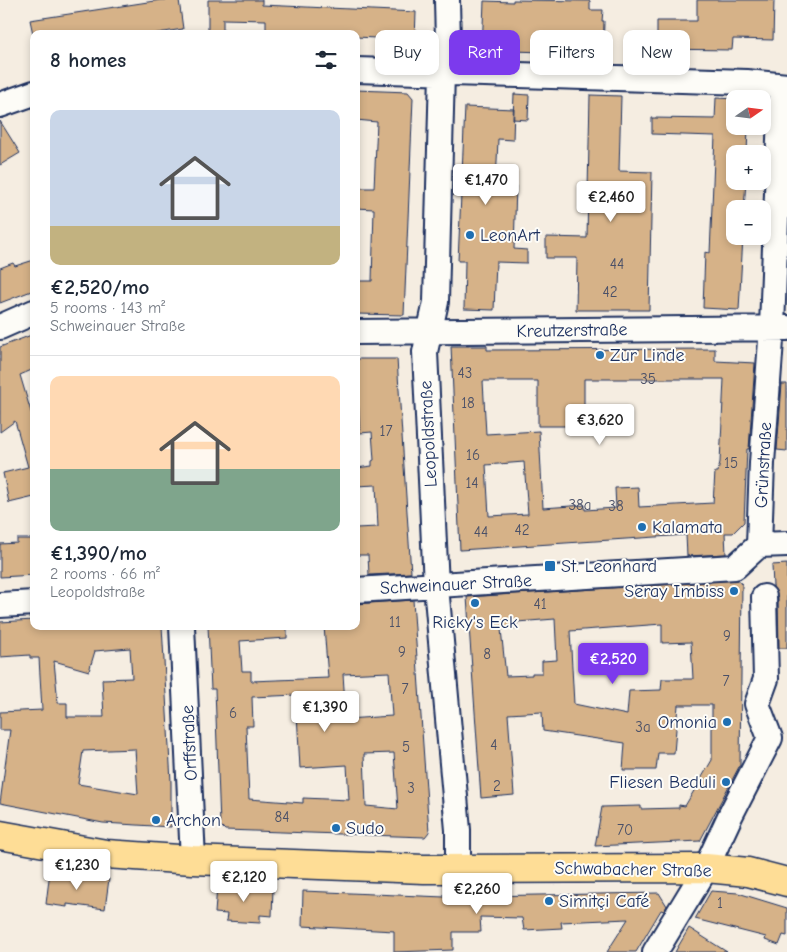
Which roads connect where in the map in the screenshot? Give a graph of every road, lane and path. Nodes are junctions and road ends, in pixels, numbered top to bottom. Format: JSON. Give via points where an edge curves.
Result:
{"nodes":[{"id":1,"x":447,"y":0,"type":"edge"},
{"id":2,"x":360,"y":70,"type":"edge"},
{"id":3,"x":442,"y":72,"type":"junction"},
{"id":4,"x":784,"y":86,"type":"edge"},
{"id":5,"x":30,"y":94,"type":"edge"},
{"id":6,"x":0,"y":105,"type":"edge"},
{"id":7,"x":30,"y":314,"type":"edge"},
{"id":8,"x":0,"y":327,"type":"edge"},
{"id":9,"x":780,"y":328,"type":"edge"},
{"id":10,"x":360,"y":332,"type":"edge"},
{"id":11,"x":429,"y":332,"type":"junction"},
{"id":12,"x":787,"y":544,"type":"edge"},
{"id":13,"x":759,"y":545,"type":"junction"},
{"id":14,"x":436,"y":586,"type":"junction"},
{"id":15,"x":360,"y":590,"type":"edge"},
{"id":16,"x":764,"y":597,"type":"dead end"},
{"id":17,"x":30,"y":603,"type":"edge"},
{"id":18,"x":0,"y":605,"type":"edge"},
{"id":19,"x":182,"y":630,"type":"edge"},
{"id":20,"x":778,"y":735,"type":"edge"},
{"id":21,"x":0,"y":835,"type":"edge"},
{"id":22,"x":193,"y":860,"type":"junction"},
{"id":23,"x":706,"y":868,"type":"junction"},
{"id":24,"x":458,"y":869,"type":"junction"},
{"id":25,"x":787,"y":882,"type":"edge"},
{"id":26,"x":655,"y":952,"type":"edge"}],
"edges":[{"from":1,"to":3,"type":"street","name":"Leopoldstraße","via":[[448,42]]},
{"from":2,"to":3,"type":"street"},
{"from":3,"to":4,"type":"street"},
{"from":3,"to":11,"type":"street","name":"Leopoldstraße","via":[[436,302]]},
{"from":4,"to":9,"type":"street","name":"Grünstraße"},
{"from":5,"to":6,"type":"street"},
{"from":7,"to":8,"type":"street"},
{"from":9,"to":11,"type":"street","name":"Kreutzerstraße"},
{"from":9,"to":13,"type":"street","name":"Grünstraße","via":[[762,463]]},
{"from":10,"to":11,"type":"street","name":"Kreutzerstraße"},
{"from":11,"to":14,"type":"street","name":"Leopoldstraße","via":[[425,352]]},
{"from":12,"to":13,"type":"street"},
{"from":13,"to":14,"type":"street","name":"Schweinauer Straße","via":[[735,567]]},
{"from":14,"to":15,"type":"street","name":"Schweinauer Straße"},
{"from":14,"to":24,"type":"street","name":"Leopoldstraße","via":[[458,830]]},
{"from":16,"to":20,"type":"street","via":[[766,679],[757,704]]},
{"from":17,"to":18,"type":"street"},
{"from":19,"to":22,"type":"street","name":"Orffstraße"},
{"from":20,"to":23,"type":"street","via":[[730,814]]},
{"from":21,"to":22,"type":"main road","name":"Schwabacher Straße","via":[[106,854]]},
{"from":22,"to":24,"type":"main road","name":"Schwabacher Straße"},
{"from":23,"to":24,"type":"main road","name":"Schwabacher Straße"},
{"from":23,"to":25,"type":"main road","name":"Schwabacher Straße","via":[[748,872]]},
{"from":23,"to":26,"type":"street"}]}
